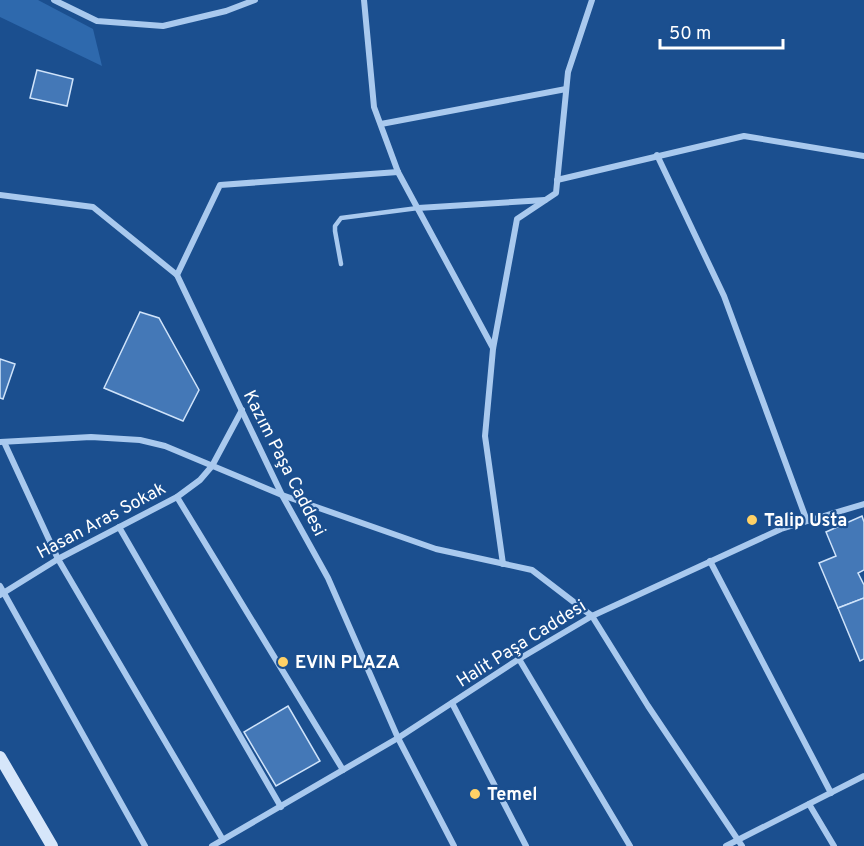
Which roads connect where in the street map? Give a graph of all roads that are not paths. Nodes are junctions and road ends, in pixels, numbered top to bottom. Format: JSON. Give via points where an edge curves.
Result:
{"nodes":[{"id":1,"x":54,"y":0,"type":"edge"},
{"id":2,"x":255,"y":0,"type":"edge"},
{"id":3,"x":364,"y":0,"type":"edge"},
{"id":4,"x":592,"y":0,"type":"edge"},
{"id":5,"x":566,"y":89,"type":"junction"},
{"id":6,"x":381,"y":124,"type":"junction"},
{"id":7,"x":657,"y":155,"type":"junction"},
{"id":8,"x":864,"y":156,"type":"edge"},
{"id":9,"x":398,"y":172,"type":"junction"},
{"id":10,"x":557,"y":180,"type":"junction"},
{"id":11,"x":0,"y":195,"type":"edge"},
{"id":12,"x":545,"y":200,"type":"junction"},
{"id":13,"x":418,"y":208,"type":"junction"},
{"id":14,"x":341,"y":264,"type":"dead end"},
{"id":15,"x":177,"y":275,"type":"junction"},
{"id":16,"x":493,"y":349,"type":"junction"},
{"id":17,"x":242,"y":410,"type":"junction"},
{"id":18,"x":2,"y":442,"type":"edge"},
{"id":19,"x":212,"y":466,"type":"junction"},
{"id":20,"x":282,"y":495,"type":"junction"},
{"id":21,"x":177,"y":497,"type":"junction"},
{"id":22,"x":864,"y":504,"type":"edge"},
{"id":23,"x":807,"y":521,"type":"junction"},
{"id":24,"x":119,"y":527,"type":"junction"},
{"id":25,"x":58,"y":559,"type":"junction"},
{"id":26,"x":711,"y":561,"type":"junction"},
{"id":27,"x":503,"y":564,"type":"junction"},
{"id":28,"x":0,"y":586,"type":"edge"},
{"id":29,"x":2,"y":594,"type":"edge"},
{"id":30,"x":592,"y":616,"type":"junction"},
{"id":31,"x":519,"y":659,"type":"junction"},
{"id":32,"x":452,"y":703,"type":"junction"},
{"id":33,"x":398,"y":738,"type":"junction"},
{"id":34,"x":0,"y":757,"type":"edge"},
{"id":35,"x":344,"y":770,"type":"junction"},
{"id":36,"x":864,"y":776,"type":"edge"},
{"id":37,"x":831,"y":793,"type":"junction"},
{"id":38,"x":809,"y":804,"type":"junction"},
{"id":39,"x":281,"y":807,"type":"junction"},
{"id":40,"x":738,"y":839,"type":"junction"},
{"id":41,"x":223,"y":840,"type":"junction"},
{"id":42,"x":52,"y":846,"type":"edge"},
{"id":43,"x":145,"y":846,"type":"edge"},
{"id":44,"x":212,"y":846,"type":"edge"},
{"id":45,"x":454,"y":846,"type":"edge"},
{"id":46,"x":526,"y":846,"type":"edge"},
{"id":47,"x":630,"y":846,"type":"edge"},
{"id":48,"x":726,"y":846,"type":"edge"},
{"id":49,"x":742,"y":846,"type":"edge"},
{"id":50,"x":834,"y":846,"type":"edge"}],
"edges":[{"from":1,"to":2,"type":"street","via":[[97,21],[163,26]]},
{"from":3,"to":6,"type":"street","via":[[374,107]]},
{"from":4,"to":5,"type":"street"},
{"from":5,"to":6,"type":"street"},
{"from":5,"to":10,"type":"street"},
{"from":6,"to":9,"type":"street"},
{"from":7,"to":8,"type":"street","via":[[744,136]]},
{"from":7,"to":10,"type":"street"},
{"from":7,"to":23,"type":"street","via":[[724,296]]},
{"from":9,"to":13,"type":"street"},
{"from":9,"to":15,"type":"street","via":[[220,185]]},
{"from":10,"to":12,"type":"street","via":[[556,193]]},
{"from":11,"to":15,"type":"street","name":"Kazım Paşa Caddesi","via":[[93,207]]},
{"from":12,"to":13,"type":"street"},
{"from":12,"to":16,"type":"street","via":[[517,219]]},
{"from":13,"to":14,"type":"lane","via":[[341,218],[335,226]]},
{"from":13,"to":16,"type":"street"},
{"from":15,"to":17,"type":"street","name":"Kazım Paşa Caddesi"},
{"from":16,"to":27,"type":"street","via":[[485,436]]},
{"from":17,"to":19,"type":"street","name":"Hasan Aras Sokak"},
{"from":17,"to":20,"type":"street","name":"Kazım Paşa Caddesi"},
{"from":18,"to":19,"type":"street","via":[[118,437],[165,446]]},
{"from":18,"to":25,"type":"street"},
{"from":19,"to":20,"type":"street"},
{"from":19,"to":21,"type":"street","name":"Hasan Aras Sokak"},
{"from":20,"to":27,"type":"street","via":[[436,549]]},
{"from":20,"to":33,"type":"street","name":"Kazım Paşa Caddesi","via":[[328,578]]},
{"from":21,"to":24,"type":"street","name":"Hasan Aras Sokak"},
{"from":21,"to":35,"type":"street"},
{"from":22,"to":23,"type":"street","name":"Halit Paşa Caddesi"},
{"from":23,"to":26,"type":"street","name":"Halit Paşa Caddesi"},
{"from":24,"to":25,"type":"street","name":"Hasan Aras Sokak"},
{"from":24,"to":39,"type":"street"},
{"from":25,"to":29,"type":"street","name":"Hasan Aras Sokak"},
{"from":25,"to":41,"type":"street"},
{"from":26,"to":30,"type":"street","name":"Halit Paşa Caddesi"},
{"from":26,"to":37,"type":"street"},
{"from":27,"to":30,"type":"street","via":[[532,570]]},
{"from":28,"to":29,"type":"street"},
{"from":29,"to":43,"type":"street"},
{"from":30,"to":31,"type":"street","name":"Halit Paşa Caddesi"},
{"from":30,"to":40,"type":"street"},
{"from":31,"to":32,"type":"street","name":"Halit Paşa Caddesi"},
{"from":31,"to":47,"type":"street"},
{"from":32,"to":33,"type":"street","name":"Halit Paşa Caddesi"},
{"from":32,"to":46,"type":"street"},
{"from":33,"to":35,"type":"street","name":"Halit Paşa Caddesi"},
{"from":33,"to":45,"type":"street","name":"Kazım Paşa Caddesi"},
{"from":34,"to":42,"type":"street"},
{"from":35,"to":39,"type":"street","name":"Halit Paşa Caddesi"},
{"from":36,"to":37,"type":"street"},
{"from":37,"to":38,"type":"street"},
{"from":38,"to":40,"type":"street"},
{"from":38,"to":50,"type":"street"},
{"from":39,"to":41,"type":"street","name":"Halit Paşa Caddesi"},
{"from":40,"to":48,"type":"street"},
{"from":40,"to":49,"type":"street"},
{"from":41,"to":44,"type":"street","name":"Halit Paşa Caddesi"}]}
